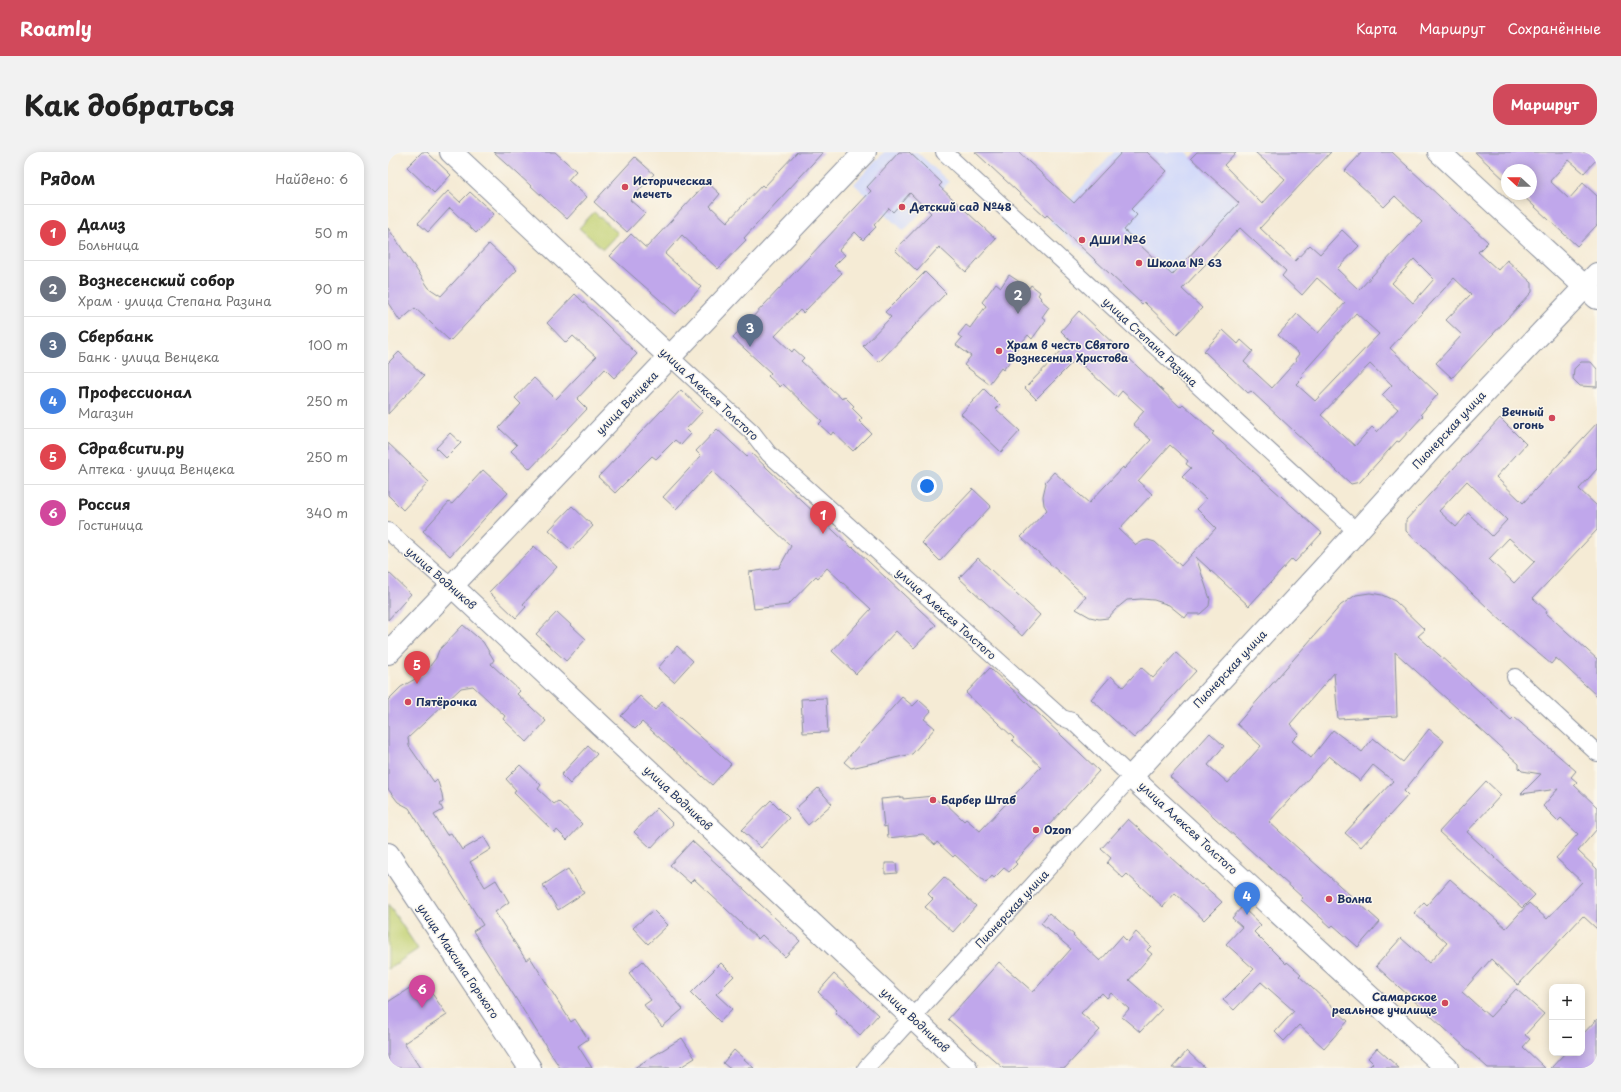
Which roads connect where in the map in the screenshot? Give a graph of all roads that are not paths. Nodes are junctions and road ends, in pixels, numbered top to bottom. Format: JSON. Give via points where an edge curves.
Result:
{"nodes":[{"id":1,"x":451,"y":152,"type":"edge"},
{"id":2,"x":865,"y":152,"type":"edge"},
{"id":3,"x":944,"y":152,"type":"edge"},
{"id":4,"x":1439,"y":152,"type":"edge"},
{"id":5,"x":1593,"y":286,"type":"edge"},
{"id":6,"x":670,"y":357,"type":"junction"},
{"id":7,"x":388,"y":531,"type":"edge"},
{"id":8,"x":1356,"y":531,"type":"junction"},
{"id":9,"x":452,"y":586,"type":"junction"},
{"id":10,"x":388,"y":653,"type":"edge"},
{"id":11,"x":1515,"y":677,"type":"dead end"},
{"id":12,"x":1597,"y":753,"type":"edge"},
{"id":13,"x":1131,"y":777,"type":"junction"},
{"id":14,"x":388,"y":854,"type":"edge"},
{"id":15,"x":912,"y":1017,"type":"junction"},
{"id":16,"x":530,"y":1068,"type":"edge"},
{"id":17,"x":866,"y":1068,"type":"edge"},
{"id":18,"x":966,"y":1068,"type":"edge"},
{"id":19,"x":1447,"y":1068,"type":"edge"}],
"edges":[{"from":1,"to":6,"type":"street","name":"улица Алексея Толстого"},
{"from":2,"to":6,"type":"street","name":"улица Венцека"},
{"from":3,"to":8,"type":"street","name":"улица Степана Разина"},
{"from":4,"to":5,"type":"street"},
{"from":5,"to":8,"type":"street","name":"Пионерская улица","via":[[1432,448]]},
{"from":6,"to":9,"type":"street","name":"улица Венцека"},
{"from":6,"to":13,"type":"street","name":"улица Алексея Толстого","via":[[752,432],[769,454],[1038,697],[1062,718],[1072,721]]},
{"from":7,"to":9,"type":"street","name":"улица Водников"},
{"from":8,"to":13,"type":"street","name":"Пионерская улица"},
{"from":9,"to":10,"type":"street","name":"улица Венцека"},
{"from":9,"to":15,"type":"street","name":"улица Водников"},
{"from":11,"to":12,"type":"street"},
{"from":13,"to":15,"type":"street","name":"Пионерская улица"},
{"from":13,"to":19,"type":"street","name":"улица Алексея Толстого"},
{"from":14,"to":16,"type":"street","name":"улица Максима Горького"},
{"from":15,"to":17,"type":"street","name":"Пионерская улица"},
{"from":15,"to":18,"type":"street","name":"улица Водников"}]}
